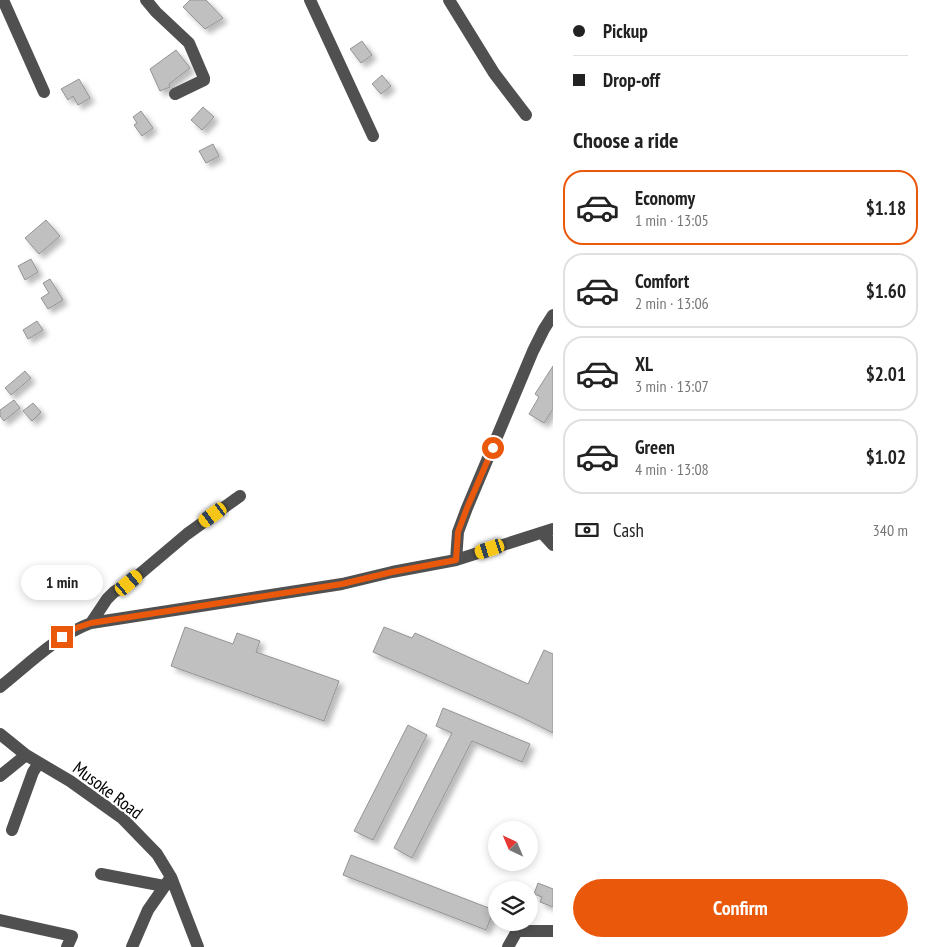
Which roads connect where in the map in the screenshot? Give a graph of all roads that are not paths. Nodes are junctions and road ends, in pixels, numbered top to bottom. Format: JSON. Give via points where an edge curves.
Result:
{"nodes":[{"id":1,"x":3,"y":0,"type":"edge"},
{"id":2,"x":146,"y":0,"type":"edge"},
{"id":3,"x":310,"y":0,"type":"edge"},
{"id":4,"x":449,"y":0,"type":"edge"},
{"id":5,"x":44,"y":92,"type":"dead end"},
{"id":6,"x":174,"y":94,"type":"dead end"},
{"id":7,"x":526,"y":115,"type":"dead end"},
{"id":8,"x":373,"y":136,"type":"dead end"},
{"id":9,"x":553,"y":315,"type":"edge"},
{"id":10,"x":240,"y":496,"type":"dead end"},
{"id":11,"x":548,"y":531,"type":"edge"},
{"id":12,"x":553,"y":545,"type":"edge"},
{"id":13,"x":456,"y":560,"type":"junction"},
{"id":14,"x":91,"y":623,"type":"junction"},
{"id":15,"x":0,"y":687,"type":"edge"},
{"id":16,"x":0,"y":734,"type":"edge"},
{"id":17,"x":26,"y":755,"type":"junction"},
{"id":18,"x":38,"y":763,"type":"junction"},
{"id":19,"x":0,"y":776,"type":"edge"},
{"id":20,"x":12,"y":830,"type":"dead end"},
{"id":21,"x":101,"y":874,"type":"dead end"},
{"id":22,"x":168,"y":882,"type":"junction"},
{"id":23,"x":0,"y":920,"type":"edge"},
{"id":24,"x":553,"y":931,"type":"edge"},
{"id":25,"x":67,"y":947,"type":"edge"},
{"id":26,"x":132,"y":947,"type":"edge"},
{"id":27,"x":198,"y":947,"type":"edge"},
{"id":28,"x":508,"y":947,"type":"edge"}],
"edges":[{"from":1,"to":5,"type":"street"},
{"from":2,"to":6,"type":"street","via":[[189,43],[204,78]]},
{"from":3,"to":8,"type":"street"},
{"from":4,"to":7,"type":"street","via":[[494,73]]},
{"from":9,"to":13,"type":"street","via":[[533,351],[467,508],[458,532]]},
{"from":10,"to":14,"type":"street","via":[[114,592]]},
{"from":11,"to":12,"type":"street"},
{"from":11,"to":13,"type":"street"},
{"from":13,"to":14,"type":"street","via":[[342,584]]},
{"from":14,"to":15,"type":"street","via":[[62,637]]},
{"from":16,"to":17,"type":"street","name":"Musoke Road"},
{"from":17,"to":18,"type":"street","name":"Musoke Road"},
{"from":17,"to":19,"type":"street"},
{"from":18,"to":20,"type":"street"},
{"from":18,"to":22,"type":"street","name":"Musoke Road","via":[[122,818],[157,854]]},
{"from":21,"to":22,"type":"street"},
{"from":22,"to":26,"type":"street","via":[[148,910]]},
{"from":22,"to":27,"type":"street","name":"Musoke Road"},
{"from":23,"to":25,"type":"street","via":[[72,936]]},
{"from":24,"to":28,"type":"street","via":[[517,931]]}]}
